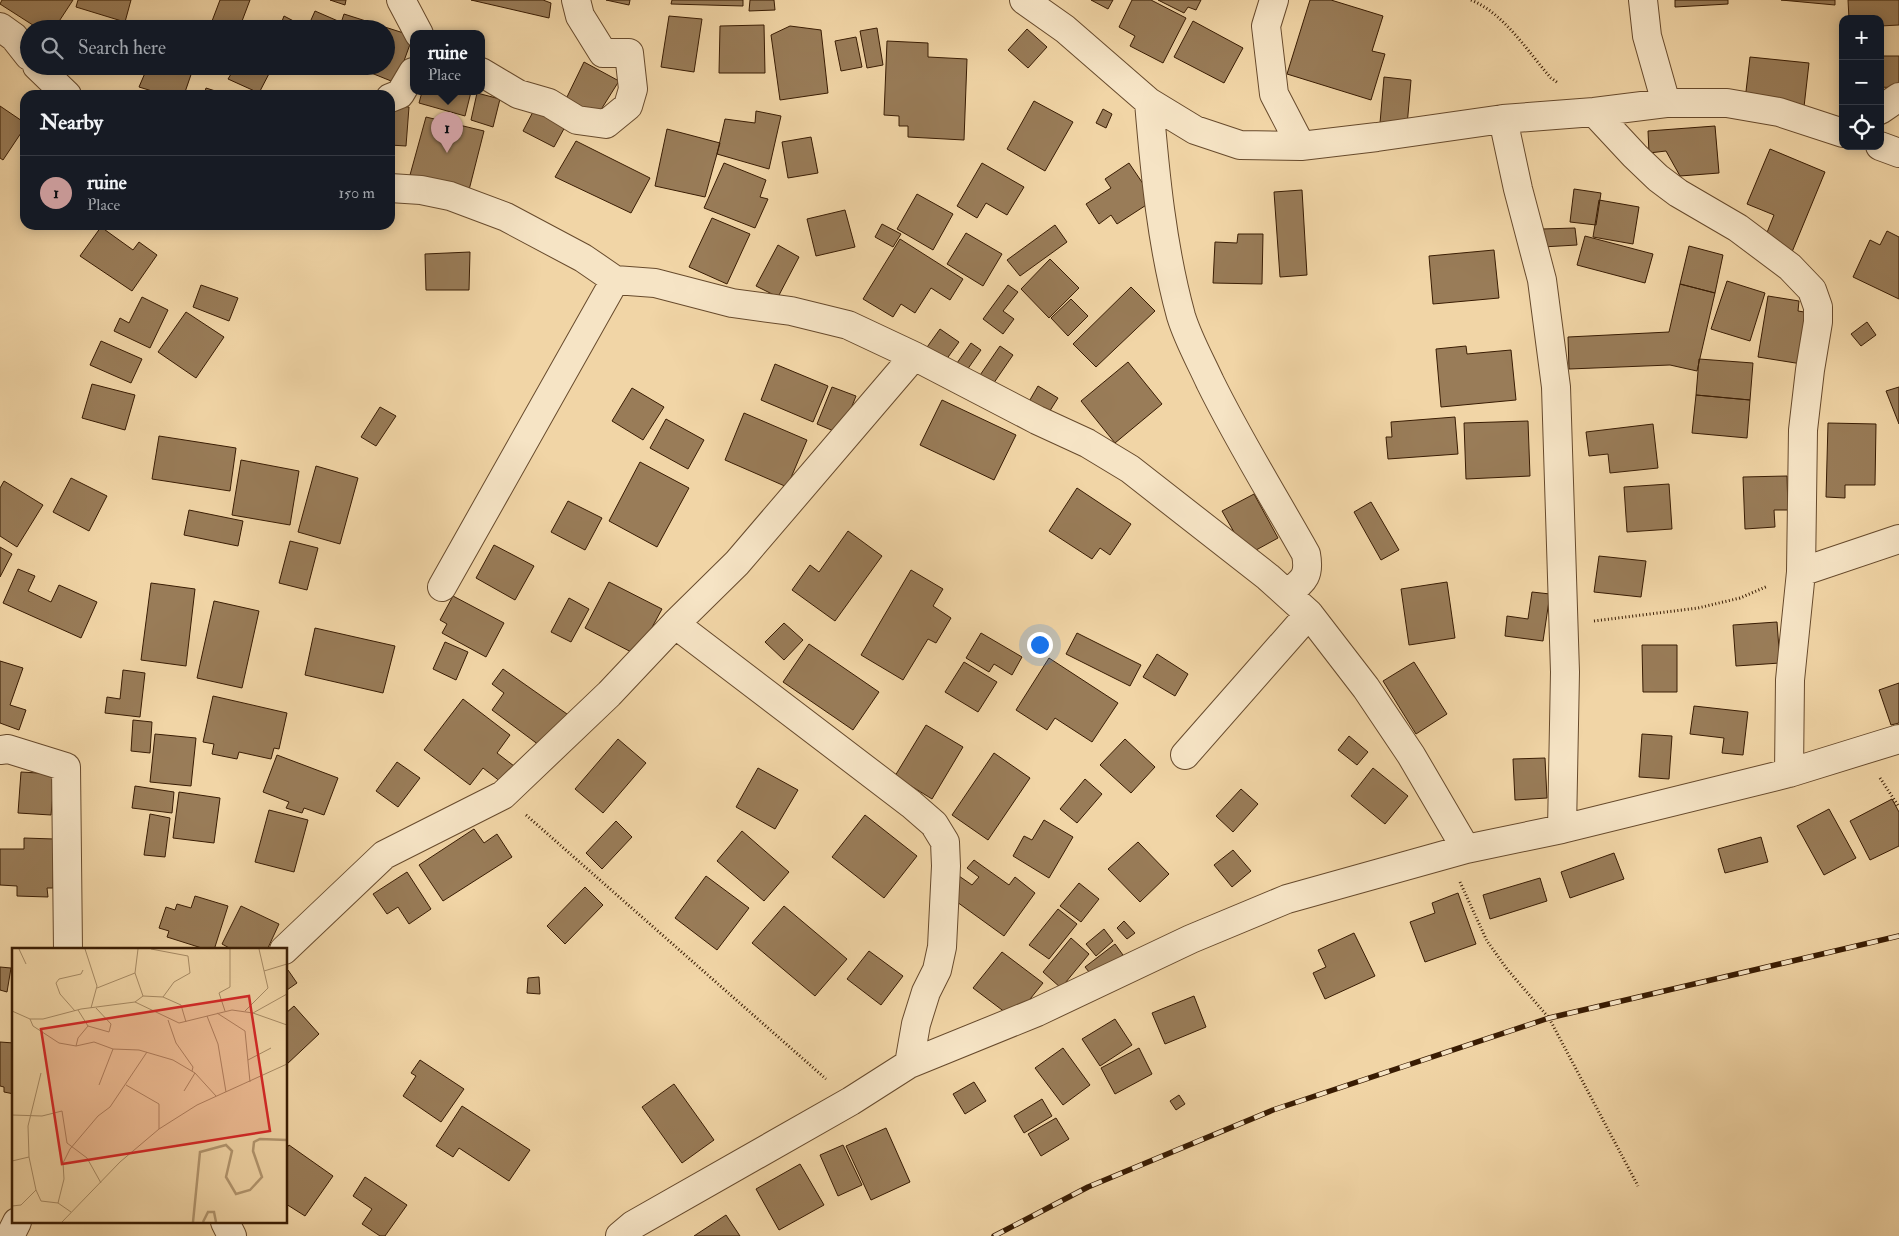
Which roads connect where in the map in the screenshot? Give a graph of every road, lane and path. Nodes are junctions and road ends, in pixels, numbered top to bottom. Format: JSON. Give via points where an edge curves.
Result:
{"nodes":[{"id":1,"x":401,"y":0,"type":"edge"},
{"id":2,"x":576,"y":0,"type":"edge"},
{"id":3,"x":1024,"y":0,"type":"edge"},
{"id":4,"x":1274,"y":0,"type":"edge"},
{"id":5,"x":1471,"y":0,"type":"edge"},
{"id":6,"x":1643,"y":0,"type":"edge"},
{"id":7,"x":0,"y":27,"type":"edge"},
{"id":8,"x":417,"y":30,"type":"edge"},
{"id":9,"x":20,"y":45,"type":"edge"},
{"id":10,"x":485,"y":74,"type":"edge"},
{"id":11,"x":46,"y":75,"type":"edge"},
{"id":12,"x":410,"y":77,"type":"edge"},
{"id":13,"x":62,"y":90,"type":"edge"},
{"id":14,"x":395,"y":96,"type":"edge"},
{"id":15,"x":1899,"y":97,"type":"edge"},
{"id":16,"x":1149,"y":102,"type":"junction"},
{"id":17,"x":1666,"y":103,"type":"junction"},
{"id":18,"x":1884,"y":107,"type":"edge"},
{"id":19,"x":1594,"y":112,"type":"junction"},
{"id":20,"x":1503,"y":119,"type":"junction"},
{"id":21,"x":1839,"y":132,"type":"edge"},
{"id":22,"x":1301,"y":146,"type":"junction"},
{"id":23,"x":1884,"y":147,"type":"edge"},
{"id":24,"x":1899,"y":153,"type":"edge"},
{"id":25,"x":395,"y":188,"type":"edge"},
{"id":26,"x":615,"y":280,"type":"junction"},
{"id":27,"x":914,"y":356,"type":"junction"},
{"id":28,"x":1899,"y":539,"type":"edge"},
{"id":29,"x":1800,"y":572,"type":"junction"},
{"id":30,"x":442,"y":587,"type":"dead end"},
{"id":31,"x":1288,"y":593,"type":"junction"},
{"id":32,"x":1309,"y":614,"type":"junction"},
{"id":33,"x":675,"y":624,"type":"junction"},
{"id":34,"x":1564,"y":624,"type":"junction"},
{"id":35,"x":1899,"y":739,"type":"edge"},
{"id":36,"x":0,"y":750,"type":"edge"},
{"id":37,"x":1185,"y":755,"type":"dead end"},
{"id":38,"x":1789,"y":773,"type":"junction"},
{"id":39,"x":504,"y":795,"type":"junction"},
{"id":40,"x":1562,"y":829,"type":"junction"},
{"id":41,"x":1457,"y":852,"type":"junction"},
{"id":42,"x":68,"y":948,"type":"edge"},
{"id":43,"x":286,"y":948,"type":"edge"},
{"id":44,"x":909,"y":1064,"type":"junction"},
{"id":45,"x":851,"y":1101,"type":"junction"},
{"id":46,"x":1638,"y":1186,"type":"dead end"},
{"id":47,"x":16,"y":1224,"type":"edge"},
{"id":48,"x":225,"y":1224,"type":"edge"},
{"id":49,"x":10,"y":1236,"type":"edge"},
{"id":50,"x":232,"y":1236,"type":"edge"},
{"id":51,"x":620,"y":1236,"type":"edge"}],
"edges":[{"from":1,"to":8,"type":"street"},
{"from":2,"to":10,"type":"street","via":[[580,16],[603,53],[629,53],[633,89],[628,106],[606,124],[577,120],[549,103],[518,94]]},
{"from":3,"to":16,"type":"street","via":[[1065,29]]},
{"from":4,"to":22,"type":"street","via":[[1266,26],[1274,94]]},
{"from":5,"to":19,"type":"path","via":[[1485,6],[1509,28],[1551,78]]},
{"from":6,"to":17,"type":"street","via":[[1646,36]]},
{"from":7,"to":9,"type":"street"},
{"from":11,"to":13,"type":"street"},
{"from":12,"to":14,"type":"street","via":[[400,94]]},
{"from":15,"to":18,"type":"street"},
{"from":16,"to":22,"type":"street","via":[[1195,130],[1240,145]]},
{"from":16,"to":31,"type":"street","via":[[1156,183],[1182,317],[1231,424],[1306,554],[1308,568],[1304,580]]},
{"from":17,"to":19,"type":"street"},
{"from":17,"to":21,"type":"street","via":[[1727,103],[1779,112]]},
{"from":19,"to":20,"type":"street"},
{"from":19,"to":29,"type":"street","via":[[1658,178],[1766,248],[1812,290],[1818,307],[1818,322],[1803,430]]},
{"from":20,"to":22,"type":"street"},
{"from":20,"to":34,"type":"street","via":[[1542,280],[1552,348],[1557,396]]},
{"from":23,"to":24,"type":"street"},
{"from":25,"to":26,"type":"street","via":[[450,196],[506,217],[583,258]]},
{"from":26,"to":27,"type":"street","via":[[655,284],[732,303],[791,311],[848,325]]},
{"from":26,"to":30,"type":"street"},
{"from":27,"to":31,"type":"street","via":[[1087,443],[1130,469]]},
{"from":27,"to":33,"type":"street","via":[[737,563]]},
{"from":28,"to":29,"type":"street"},
{"from":29,"to":34,"type":"path","via":[[1740,598],[1698,608]]},
{"from":29,"to":38,"type":"street","via":[[1790,680]]},
{"from":31,"to":32,"type":"street"},
{"from":32,"to":37,"type":"street"},
{"from":32,"to":41,"type":"street","via":[[1406,747]]},
{"from":33,"to":39,"type":"street","via":[[609,694]]},
{"from":33,"to":44,"type":"street","via":[[911,804],[934,824],[945,842],[942,947],[937,970],[916,1024]]},
{"from":34,"to":40,"type":"street"},
{"from":35,"to":38,"type":"street"},
{"from":36,"to":42,"type":"street","via":[[8,748],[66,767]]},
{"from":38,"to":40,"type":"street"},
{"from":39,"to":43,"type":"street","via":[[384,855]]},
{"from":39,"to":45,"type":"path"},
{"from":40,"to":41,"type":"street"},
{"from":41,"to":44,"type":"street","via":[[1287,899],[1191,939],[1037,1012]]},
{"from":41,"to":46,"type":"path","via":[[1487,942],[1550,1018]]},
{"from":44,"to":45,"type":"street"},
{"from":45,"to":51,"type":"street","via":[[633,1225]]},
{"from":47,"to":49,"type":"street"},
{"from":48,"to":50,"type":"street"}]}
